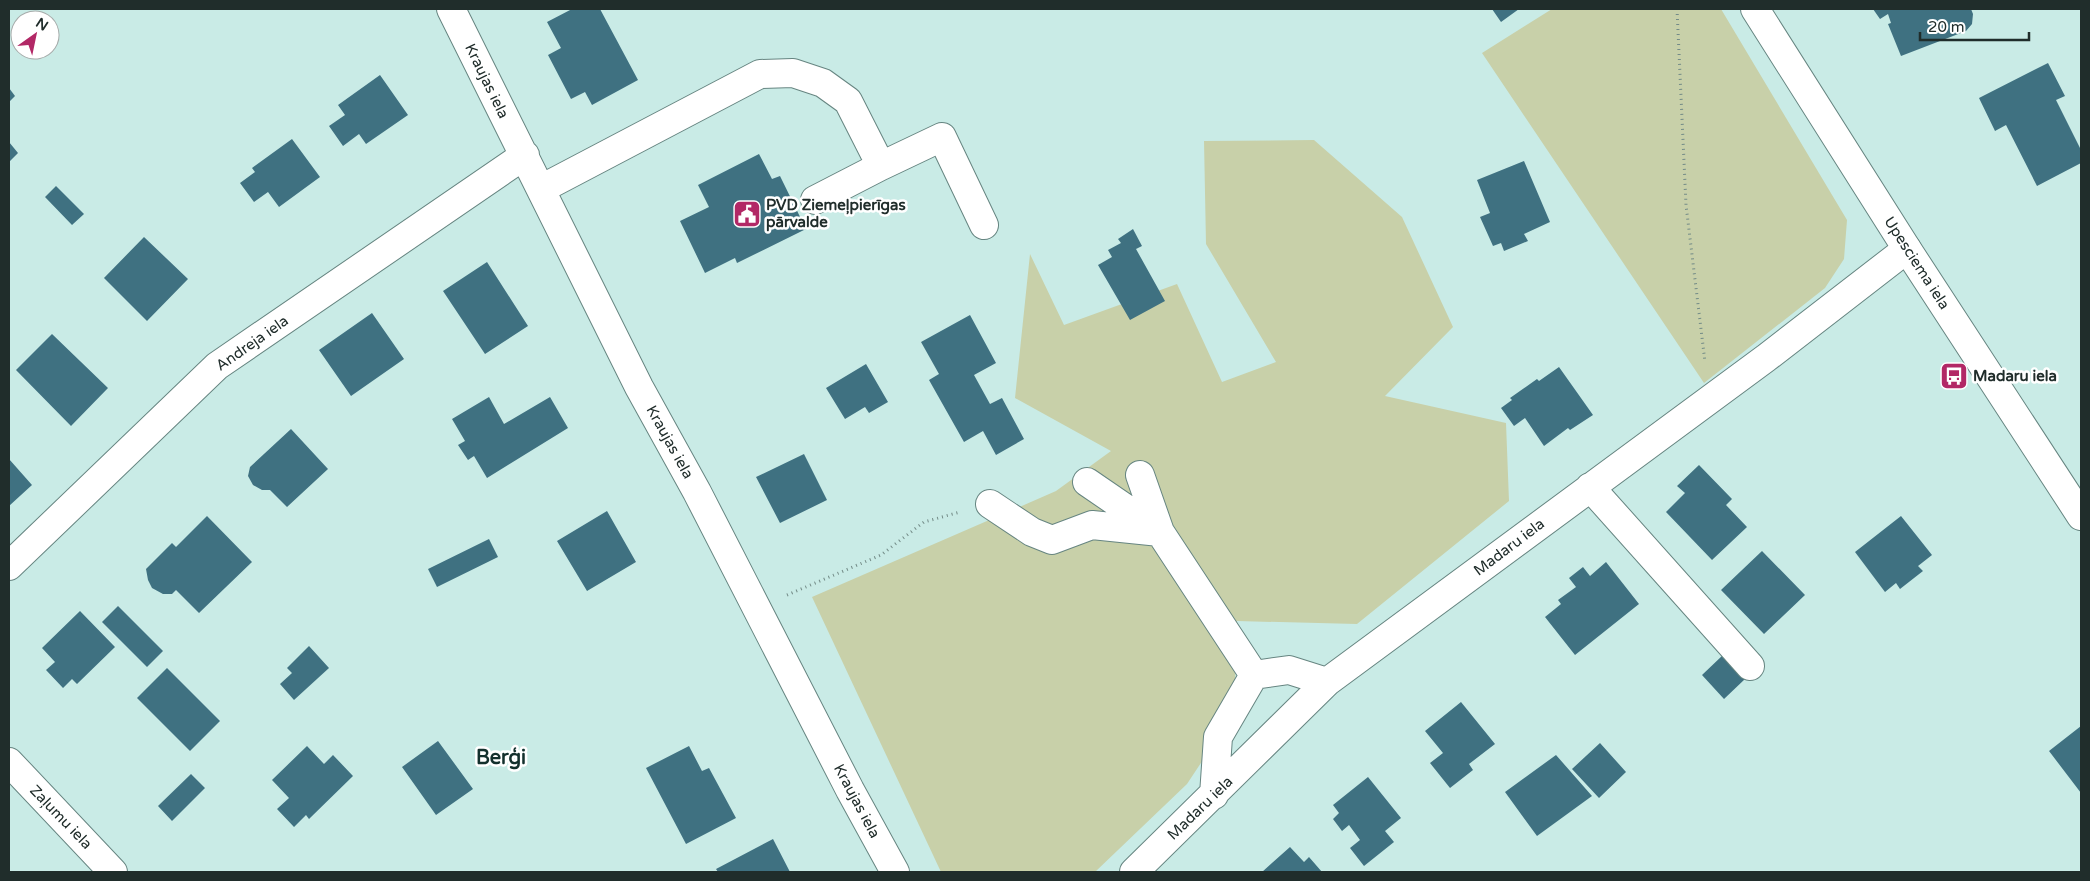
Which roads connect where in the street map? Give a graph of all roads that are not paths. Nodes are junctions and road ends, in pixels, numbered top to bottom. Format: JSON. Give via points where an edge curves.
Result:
{"nodes":[{"id":1,"x":452,"y":9,"type":"edge"},
{"id":2,"x":1755,"y":9,"type":"edge"},
{"id":3,"x":524,"y":155,"type":"junction"},
{"id":4,"x":881,"y":166,"type":"junction"},
{"id":5,"x":541,"y":189,"type":"junction"},
{"id":6,"x":815,"y":200,"type":"dead end"},
{"id":7,"x":984,"y":225,"type":"dead end"},
{"id":8,"x":1908,"y":250,"type":"junction"},
{"id":9,"x":1140,"y":475,"type":"dead end"},
{"id":10,"x":1087,"y":482,"type":"dead end"},
{"id":11,"x":1590,"y":488,"type":"junction"},
{"id":12,"x":990,"y":504,"type":"road end"},
{"id":13,"x":2081,"y":516,"type":"edge"},
{"id":14,"x":1160,"y":532,"type":"junction"},
{"id":15,"x":9,"y":566,"type":"edge"},
{"id":16,"x":1750,"y":666,"type":"dead end"},
{"id":17,"x":1254,"y":675,"type":"junction"},
{"id":18,"x":1327,"y":682,"type":"junction"},
{"id":19,"x":9,"y":762,"type":"edge"},
{"id":20,"x":1214,"y":795,"type":"junction"},
{"id":21,"x":113,"y":872,"type":"edge"},
{"id":22,"x":895,"y":872,"type":"edge"},
{"id":23,"x":1134,"y":872,"type":"edge"}],
"edges":[{"from":1,"to":3,"type":"street","name":"Kraujas iela"},
{"from":2,"to":8,"type":"street","name":"Upesciema iela"},
{"from":3,"to":5,"type":"street","name":"Kraujas iela"},
{"from":3,"to":15,"type":"street","name":"Andreja iela","via":[[217,366]]},
{"from":4,"to":5,"type":"street","via":[[848,101],[823,83],[793,73],[760,74]]},
{"from":4,"to":6,"type":"street"},
{"from":4,"to":7,"type":"street","via":[[942,137]]},
{"from":5,"to":22,"type":"street","name":"Kraujas iela","via":[[639,387]]},
{"from":8,"to":11,"type":"street","name":"Madaru iela"},
{"from":8,"to":13,"type":"street","name":"Upesciema iela"},
{"from":9,"to":14,"type":"street"},
{"from":10,"to":14,"type":"street"},
{"from":11,"to":16,"type":"street"},
{"from":11,"to":18,"type":"street","name":"Madaru iela"},
{"from":12,"to":14,"type":"street","via":[[1032,532],[1052,540],[1092,525]]},
{"from":14,"to":17,"type":"street"},
{"from":17,"to":18,"type":"street","via":[[1289,670]]},
{"from":17,"to":20,"type":"street","via":[[1218,737]]},
{"from":18,"to":20,"type":"street","name":"Madaru iela"},
{"from":19,"to":21,"type":"street","name":"Zaļumu iela"},
{"from":20,"to":23,"type":"street","name":"Madaru iela"}]}
